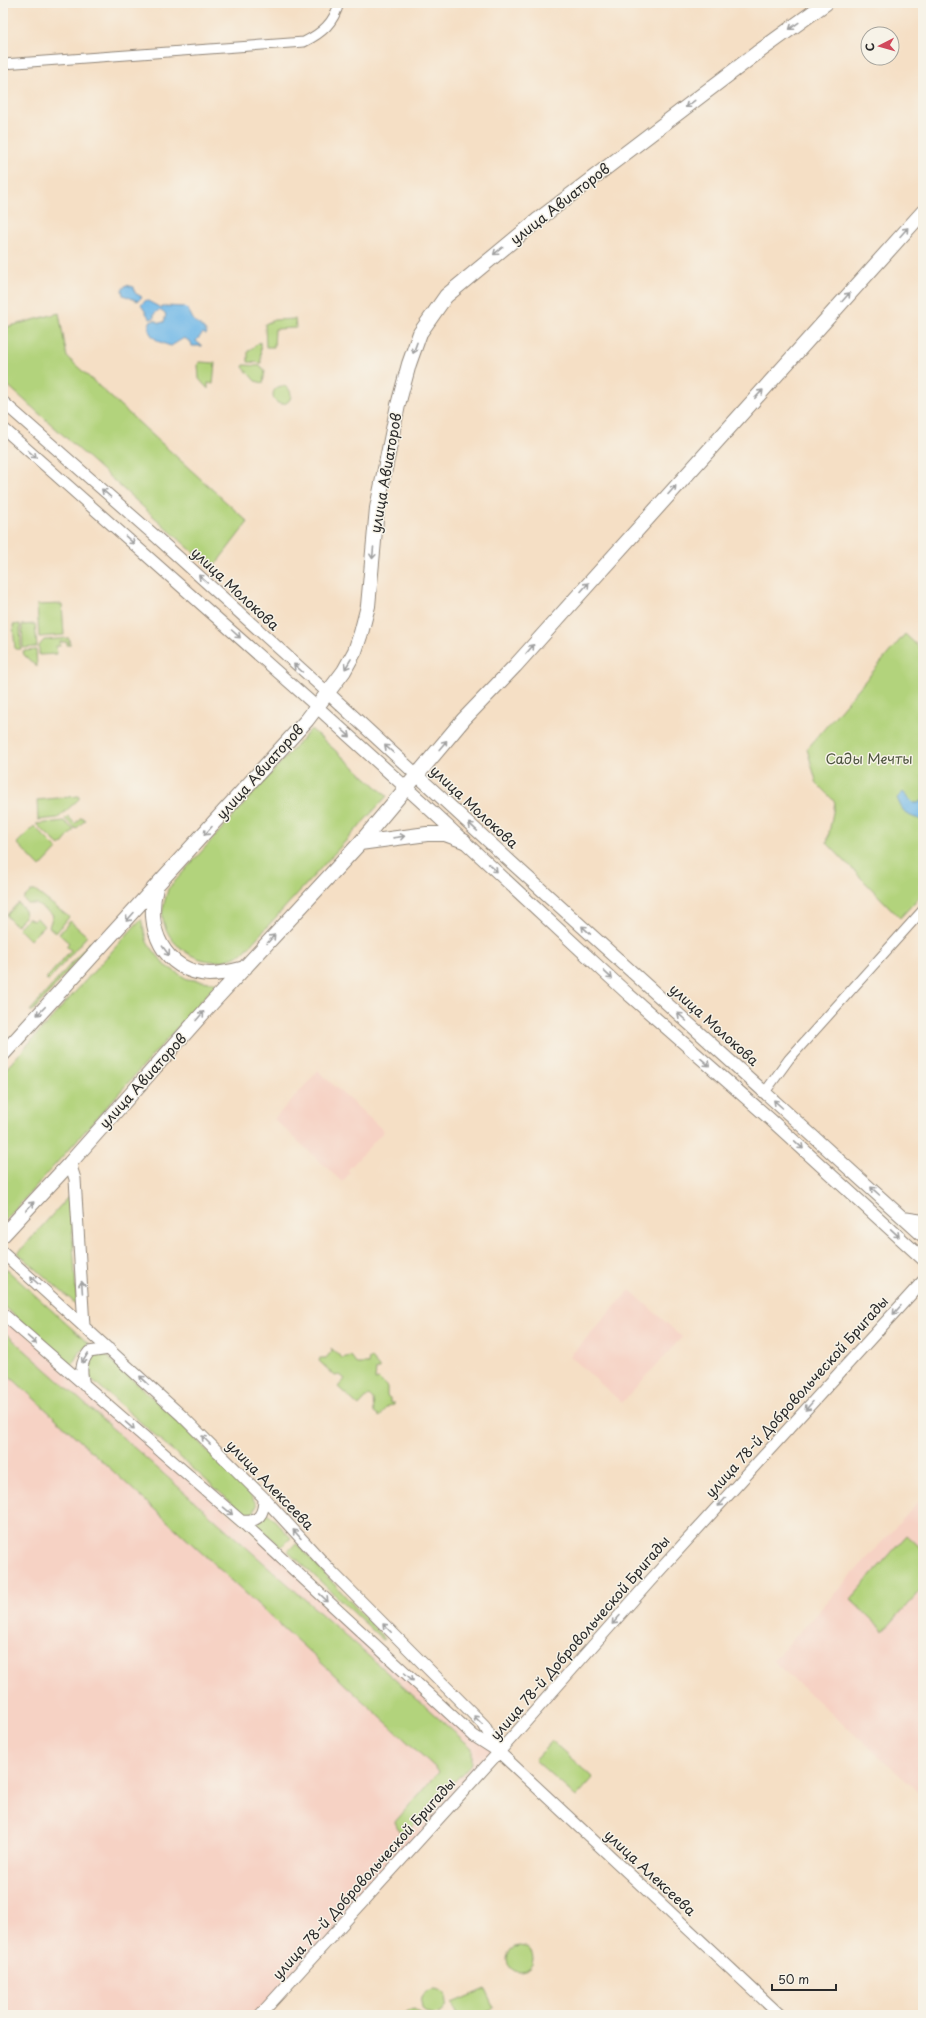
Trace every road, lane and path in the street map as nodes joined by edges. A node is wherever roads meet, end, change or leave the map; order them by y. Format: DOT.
graph roads {
  1 [pos="339,3"];
  2 [pos="826,3"];
  3 [pos="3,64"];
  4 [pos="923,212"];
  5 [pos="3,402"];
  6 [pos="3,428"];
  7 [pos="328,693"];
  8 [pos="317,707"];
  9 [pos="418,775"];
  10 [pos="407,788"];
  11 [pos="464,841"];
  12 [pos="360,843"];
  13 [pos="156,888"];
  14 [pos="923,910"];
  15 [pos="245,968"];
  16 [pos="3,1054"];
  17 [pos="765,1092"];
  18 [pos="70,1163"];
  19 [pos="903,1218"];
  20 [pos="923,1221"];
  21 [pos="3,1235"];
  22 [pos="923,1236"];
  23 [pos="3,1253"];
  24 [pos="923,1259"];
  25 [pos="923,1281"];
  26 [pos="3,1314"];
  27 [pos="84,1326"];
  28 [pos="109,1349"];
  29 [pos="84,1385"];
  30 [pos="264,1498"];
  31 [pos="241,1521"];
  32 [pos="499,1752"];
  33 [pos="260,2015"];
  34 [pos="780,2015"];
  1 -- 3 [label="street"];
  2 -- 7 [label="main road, улица Авиаторов, one-way"];
  9 -- 4 [label="main road, улица Авиаторов, one-way"];
  7 -- 5 [label="street, улица Молокова, one-way"];
  6 -- 8 [label="street, one-way"];
  7 -- 8 [label="main road, улица Авиаторов"];
  9 -- 7 [label="main road, улица Молокова, one-way"];
  8 -- 10 [label="main road, one-way"];
  8 -- 13 [label="main road, улица Авиаторов, one-way"];
  9 -- 10 [label="main road, улица Авиаторов"];
  17 -- 9 [label="main road, улица Молокова, one-way"];
  10 -- 11 [label="main road"];
  10 -- 12 [label="main road, улица Авиаторов"];
  12 -- 11 [label="main road, one-way"];
  11 -- 24 [label="main road, one-way"];
  15 -- 12 [label="main road, улица Авиаторов, one-way"];
  13 -- 15 [label="main road, one-way"];
  13 -- 16 [label="main road, улица Авиаторов, one-way"];
  14 -- 17 [label="street"];
  18 -- 15 [label="main road, улица Авиаторов, one-way"];
  19 -- 17 [label="main road, улица Молокова, one-way"];
  21 -- 18 [label="main road, улица Авиаторов, one-way"];
  27 -- 18 [label="street, one-way"];
  19 -- 20 [label="main road"];
  19 -- 22 [label="main road, улица Молокова"];
  27 -- 23 [label="street, улица Алексеева, one-way"];
  25 -- 32 [label="street, улица 78-й Добровольческой Бригады, one-way"];
  26 -- 29 [label="street, улица Алексеева, one-way"];
  27 -- 28 [label="street, улица Алексеева"];
  28 -- 29 [label="street, one-way"];
  30 -- 28 [label="street, улица Алексеева, one-way"];
  29 -- 31 [label="street, улица Алексеева, one-way"];
  30 -- 31 [label="street"];
  32 -- 30 [label="street, улица Алексеева, one-way"];
  31 -- 32 [label="street, улица Алексеева, one-way"];
  32 -- 33 [label="street, улица 78-й Добровольческой Бригады"];
  32 -- 34 [label="street, улица Алексеева"];
}
